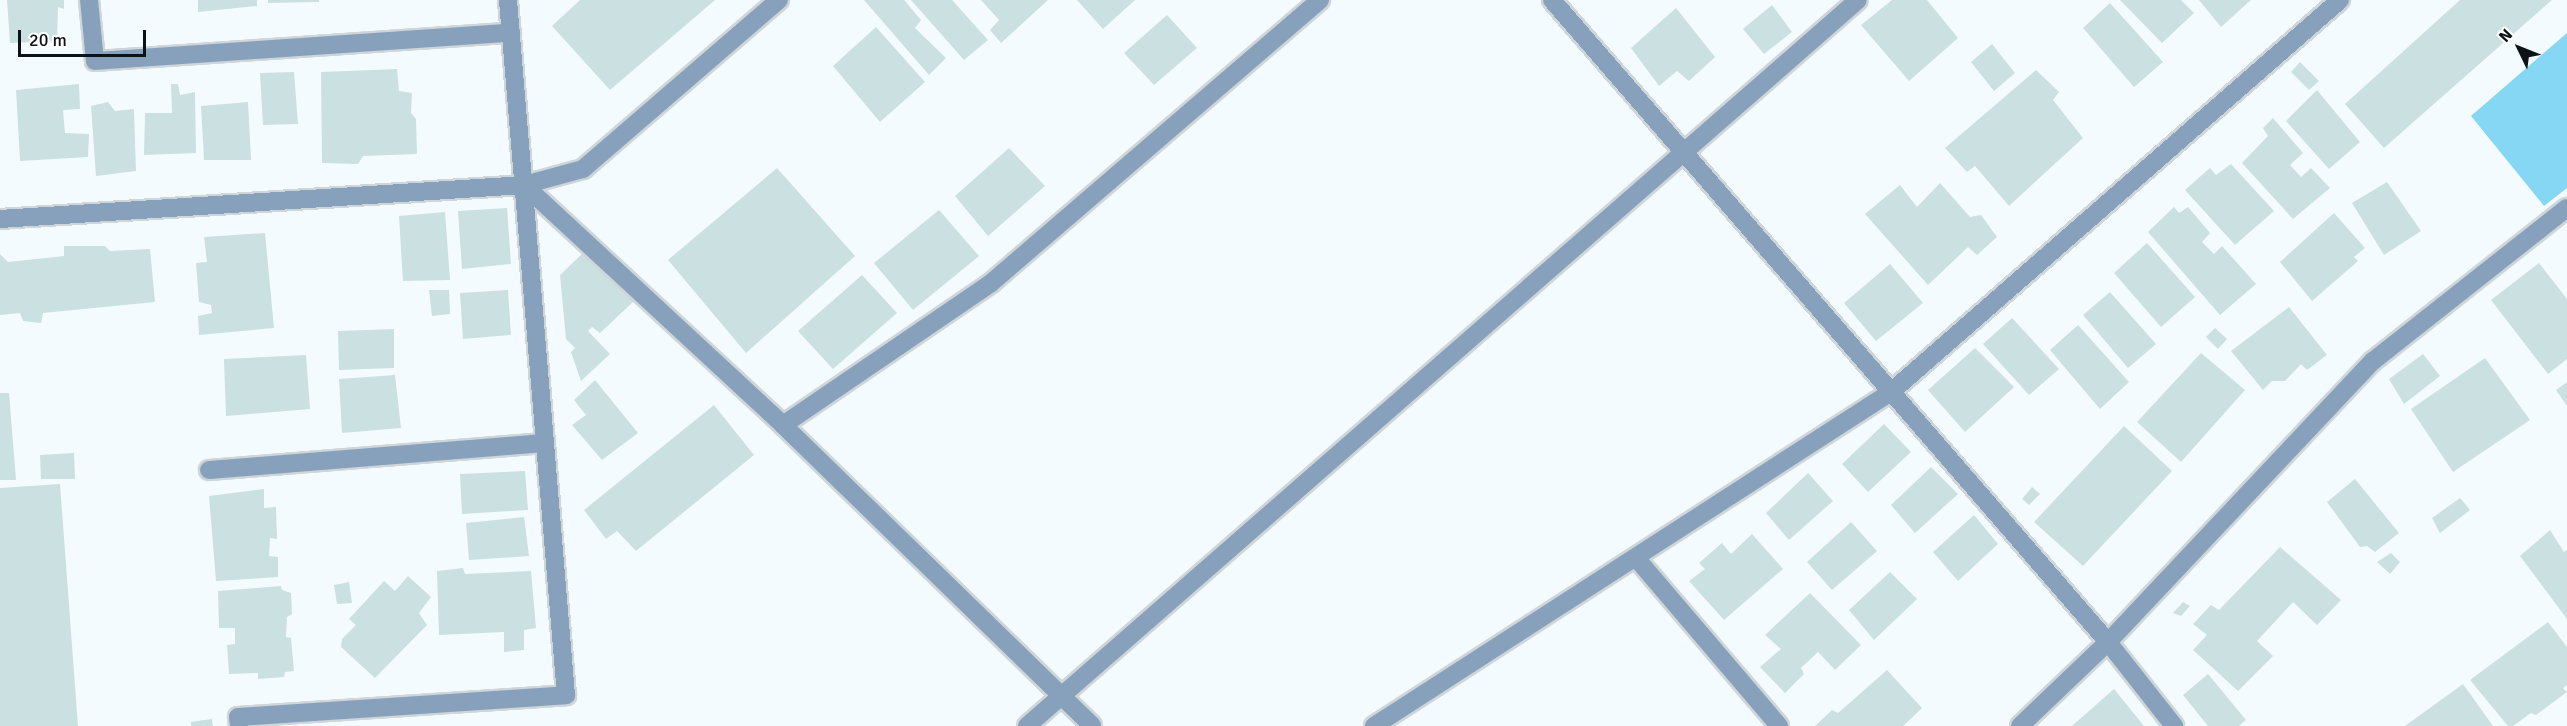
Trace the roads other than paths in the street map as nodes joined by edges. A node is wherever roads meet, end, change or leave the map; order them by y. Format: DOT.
graph roads {
  1 [pos="89,0"];
  2 [pos="508,0"];
  3 [pos="779,0"];
  4 [pos="1320,0"];
  5 [pos="1552,0"];
  6 [pos="1858,0"];
  7 [pos="2340,0"];
  8 [pos="511,33"];
  9 [pos="1684,152"];
  10 [pos="524,185"];
  11 [pos="2567,208"];
  12 [pos="0,219"];
  13 [pos="1891,392"];
  14 [pos="783,424"];
  15 [pos="545,443"];
  16 [pos="209,470"];
  17 [pos="1636,559"];
  18 [pos="2108,642"];
  19 [pos="1062,696"];
  20 [pos="239,726"];
  21 [pos="1027,726"];
  22 [pos="1092,726"];
  23 [pos="1374,726"];
  24 [pos="1779,726"];
  25 [pos="2020,726"];
  26 [pos="2174,726"];
  1 -- 8 [label="street"];
  2 -- 8 [label="street"];
  3 -- 10 [label="street"];
  4 -- 14 [label="street"];
  5 -- 9 [label="street"];
  6 -- 9 [label="street"];
  7 -- 13 [label="street"];
  8 -- 10 [label="street"];
  9 -- 13 [label="street"];
  9 -- 19 [label="street"];
  10 -- 12 [label="street"];
  10 -- 14 [label="street"];
  10 -- 15 [label="street"];
  11 -- 18 [label="street"];
  13 -- 17 [label="street"];
  13 -- 18 [label="street"];
  14 -- 19 [label="street"];
  15 -- 16 [label="street"];
  15 -- 20 [label="street"];
  17 -- 23 [label="street"];
  17 -- 24 [label="street"];
  18 -- 25 [label="street"];
  18 -- 26 [label="street"];
  19 -- 21 [label="street"];
  19 -- 22 [label="street"];
}
